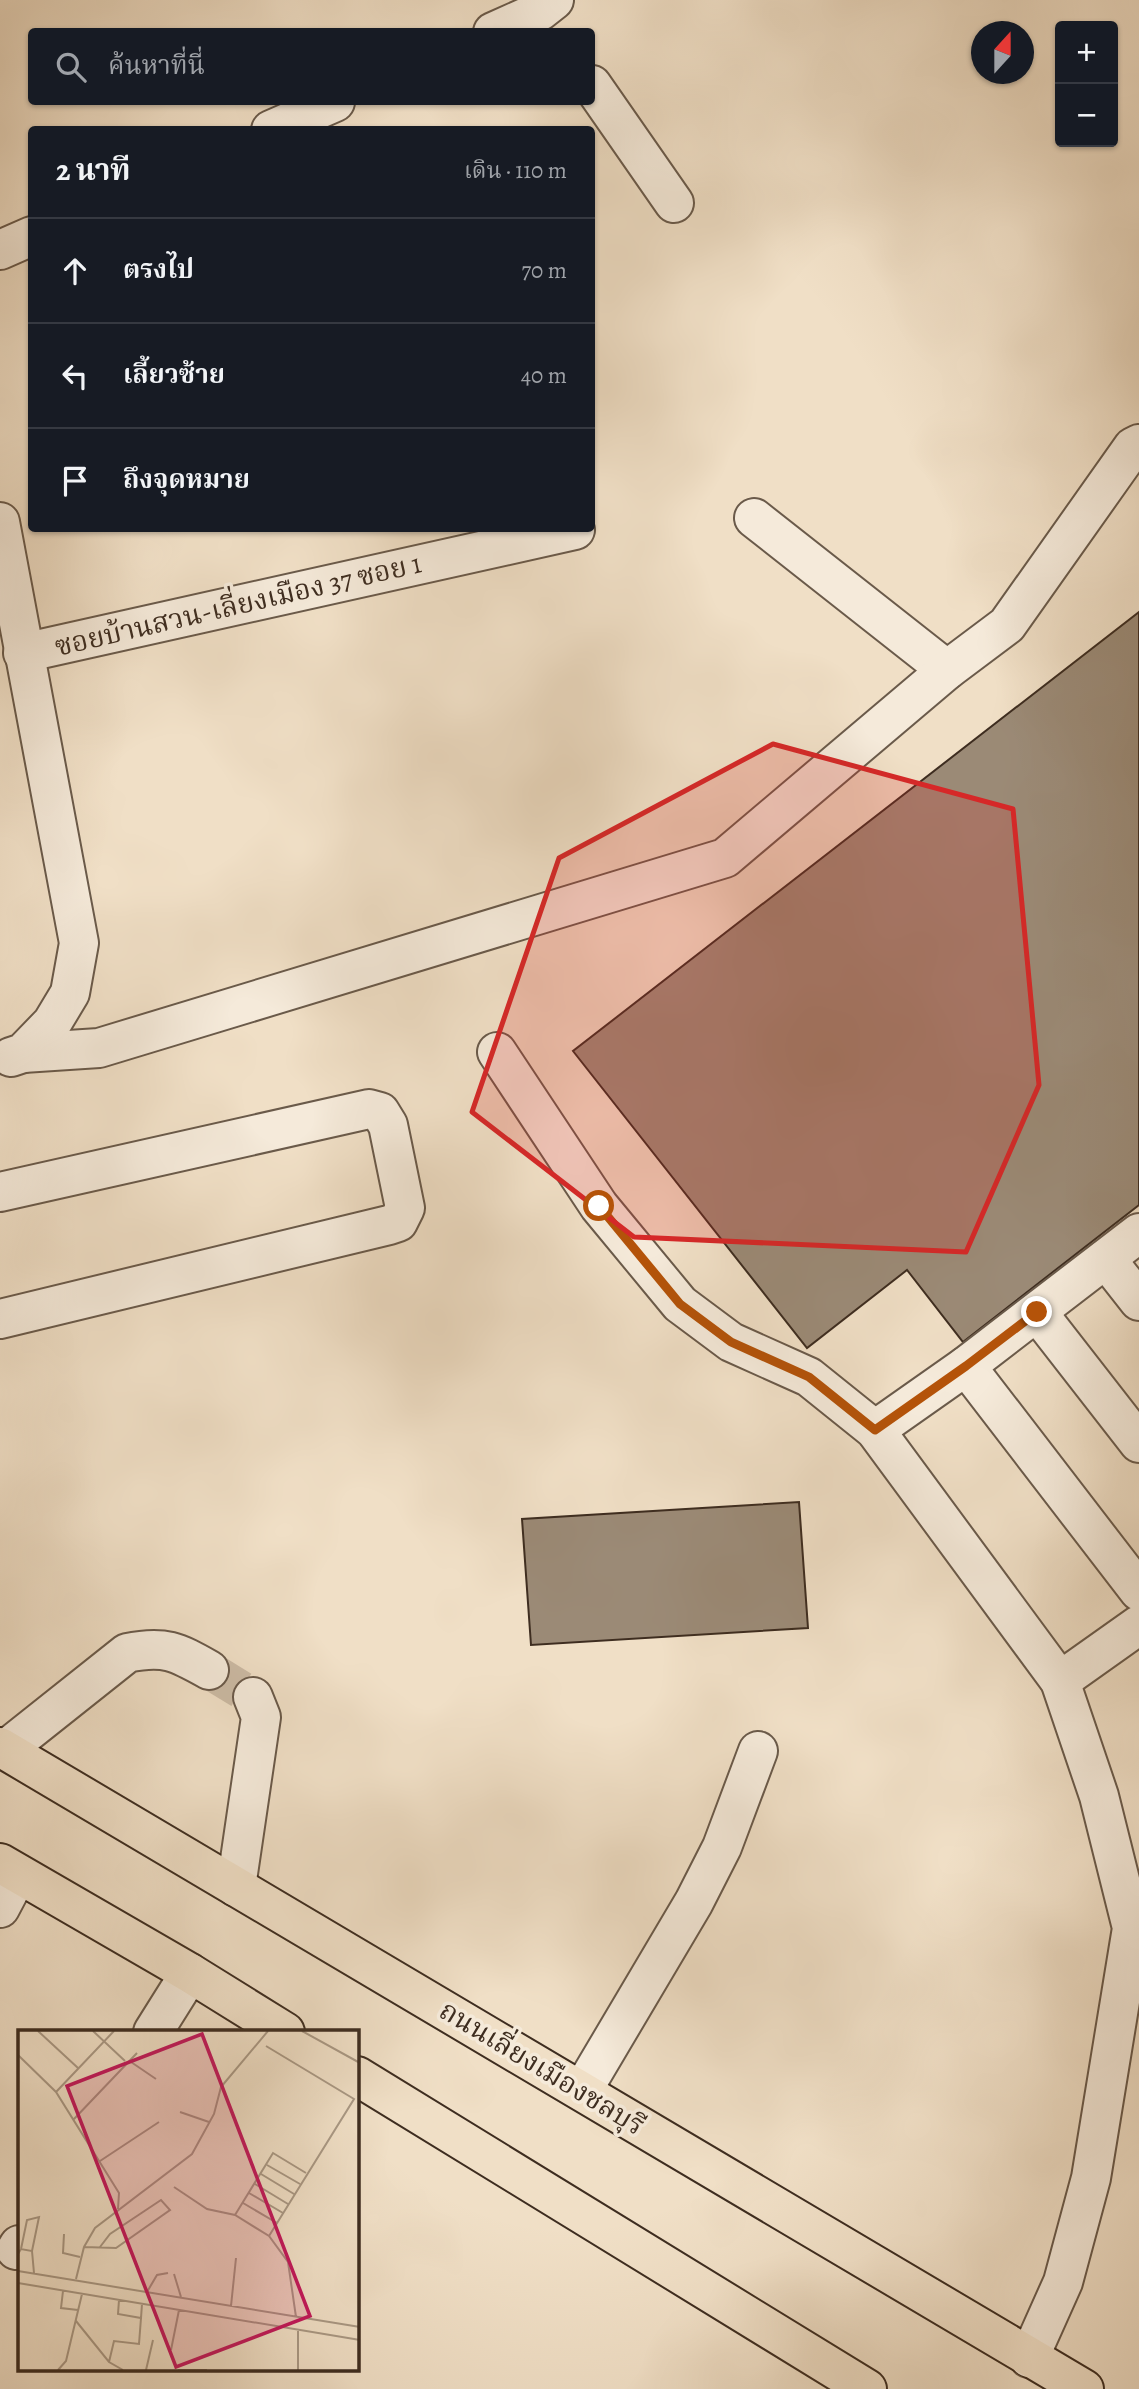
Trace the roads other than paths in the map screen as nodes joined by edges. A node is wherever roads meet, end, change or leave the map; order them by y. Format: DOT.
graph roads {
  1 [pos="549,14"];
  2 [pos="505,28"];
  3 [pos="595,89"];
  4 [pos="328,105"];
  5 [pos="280,126"];
  6 [pos="674,203"];
  7 [pos="28,238"];
  8 [pos="0,250"];
  9 [pos="1139,444"];
  10 [pos="754,518"];
  11 [pos="0,522"];
  12 [pos="566,532"];
  13 [pos="23,653"];
  14 [pos="947,670"];
  15 [pos="497,1052"];
  16 [pos="11,1057"];
  17 [pos="0,1192"];
  18 [pos="1139,1233"];
  19 [pos="1106,1259"];
  20 [pos="1139,1301"];
  21 [pos="1037,1312"];
  22 [pos="0,1319"];
  23 [pos="966,1366"];
  24 [pos="875,1430"];
  25 [pos="1139,1443"];
  26 [pos="1139,1591"];
  27 [pos="1139,1625"];
  28 [pos="209,1670"];
  29 [pos="1060,1681"];
  30 [pos="253,1697"];
  31 [pos="3,1749"];
  32 [pos="758,1751"];
  33 [pos="9,1869"];
  34 [pos="236,1887"];
  35 [pos="0,1908"];
  36 [pos="190,1973"];
  37 [pos="154,2030"];
  38 [pos="282,2030"];
  39 [pos="359,2077"];
  40 [pos="582,2091"];
  41 [pos="1030,2358"];
  42 [pos="845,2383"];
  43 [pos="1084,2389"];
  1 -- 2 [label="street"];
  3 -- 6 [label="street"];
  4 -- 5 [label="street"];
  7 -- 8 [label="street"];
  9 -- 14 [label="street"];
  10 -- 14 [label="street"];
  11 -- 13 [label="street"];
  12 -- 13 [label="street, ซอยบ้านสวน-เลี่ยงเมือง 37 ซอย 1"];
  13 -- 16 [label="street"];
  14 -- 16 [label="street"];
  15 -- 24 [label="street"];
  17 -- 22 [label="street"];
  18 -- 19 [label="street"];
  19 -- 20 [label="street"];
  19 -- 21 [label="street"];
  21 -- 23 [label="street"];
  21 -- 25 [label="street"];
  23 -- 24 [label="street"];
  23 -- 26 [label="street"];
  24 -- 29 [label="street"];
  27 -- 29 [label="street"];
  28 -- 31 [label="street"];
  29 -- 41 [label="street"];
  30 -- 34 [label="street"];
  31 -- 34 [label="highway, ถนนเลี่ยงเมืองชลบุรี"];
  32 -- 40 [label="street"];
  33 -- 35 [label="street"];
  33 -- 36 [label="highway"];
  34 -- 40 [label="highway, ถนนเลี่ยงเมืองชลบุรี"];
  36 -- 37 [label="street"];
  36 -- 38 [label="highway"];
  39 -- 42 [label="highway"];
  40 -- 41 [label="highway, ถนนเลี่ยงเมืองชลบุรี"];
  41 -- 43 [label="highway, ถนนเลี่ยงเมืองชลบุรี"];
}
